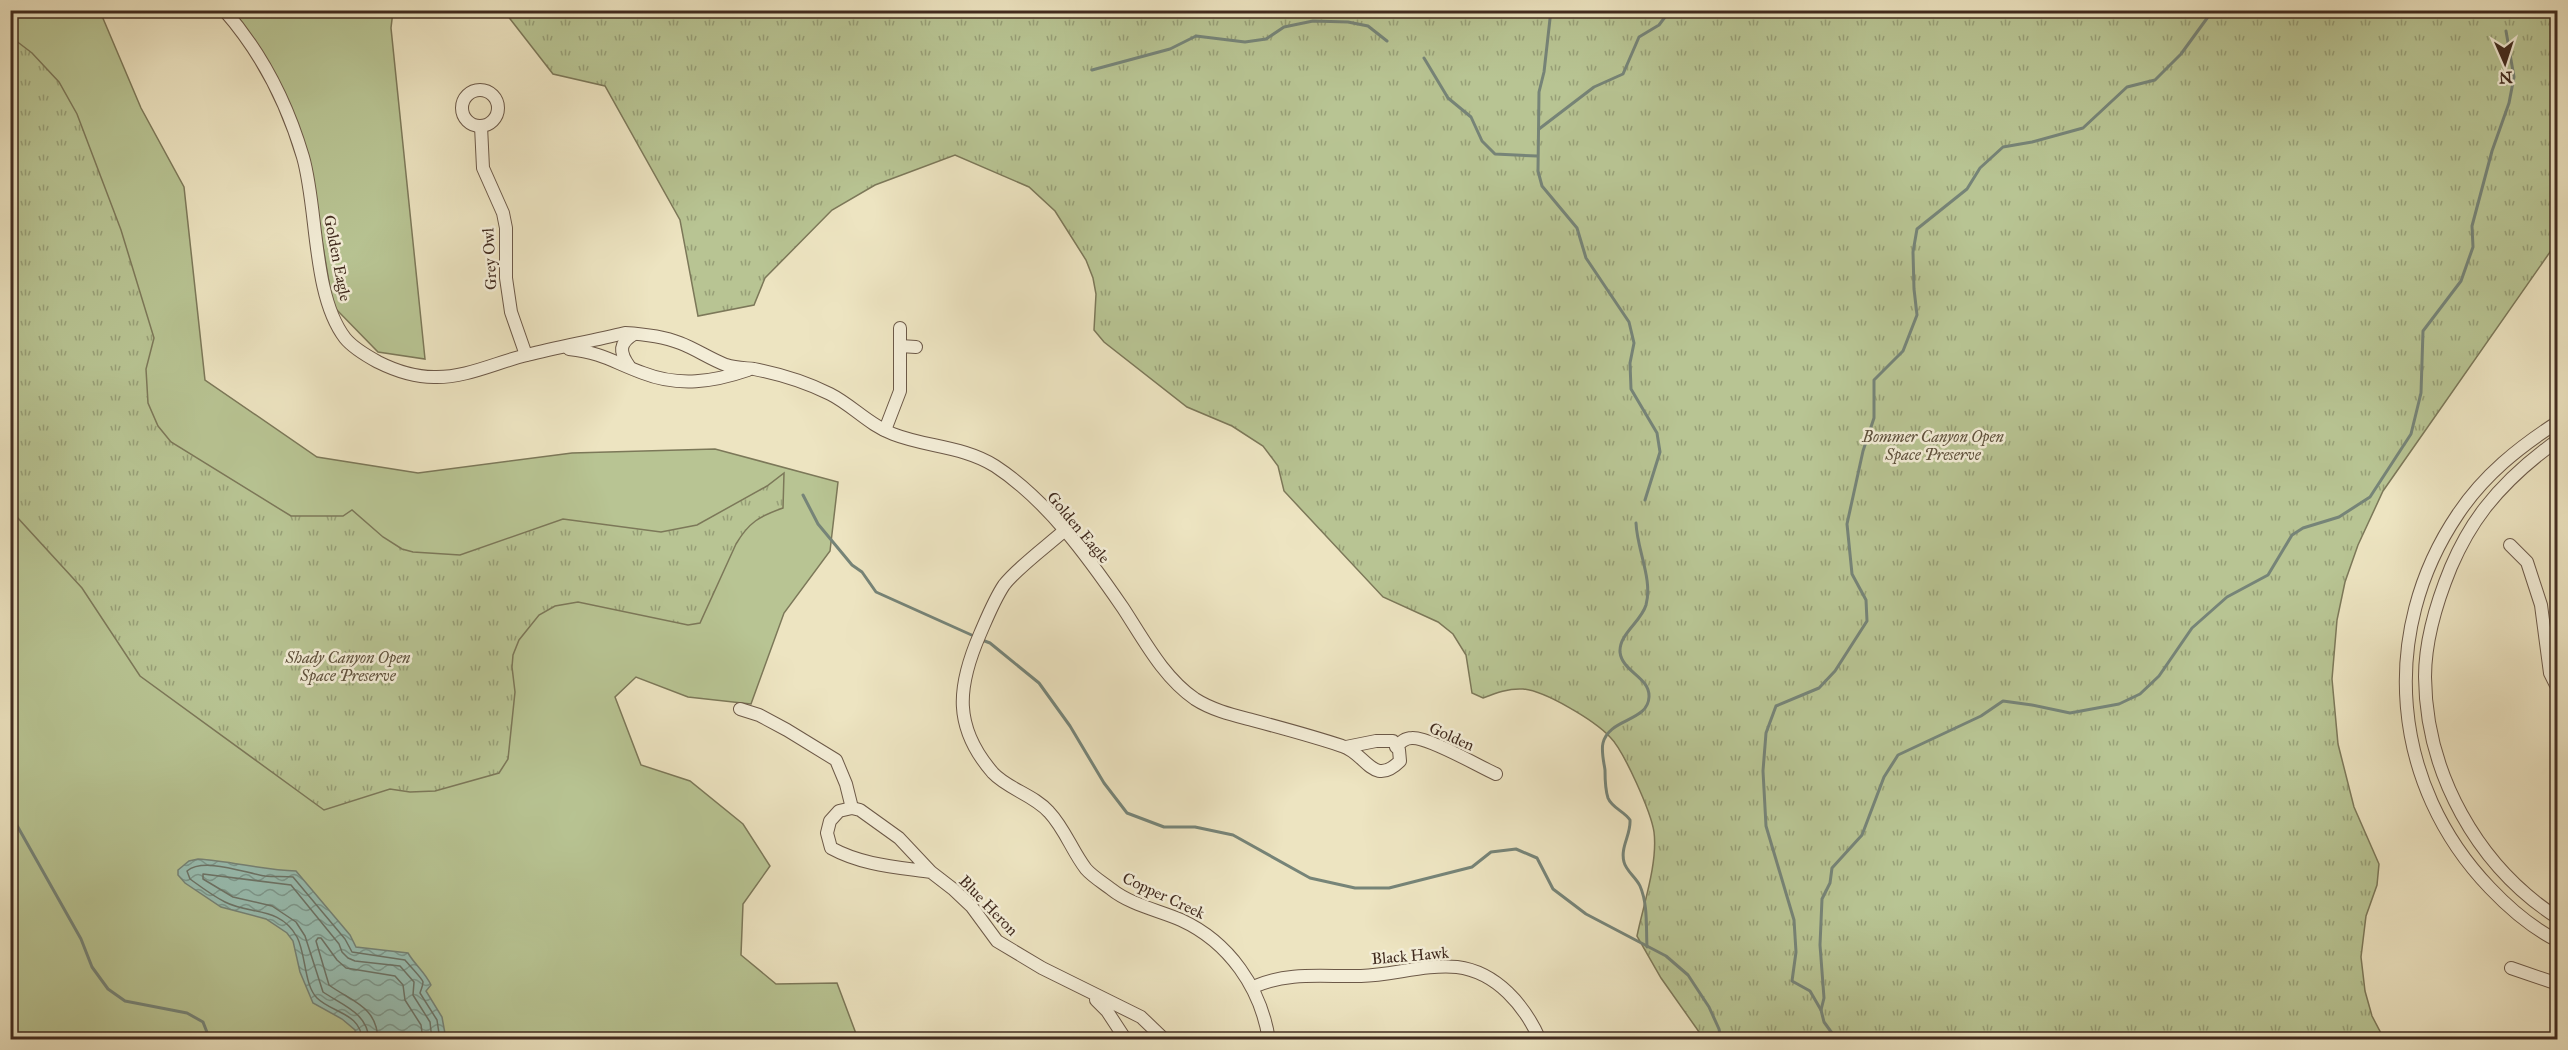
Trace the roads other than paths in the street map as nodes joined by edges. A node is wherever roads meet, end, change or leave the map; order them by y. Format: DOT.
graph roads {
  1 [pos="224,10"];
  2 [pos="481,126"];
  3 [pos="900,328"];
  4 [pos="634,334"];
  5 [pos="900,346"];
  6 [pos="916,347"];
  7 [pos="559,348"];
  8 [pos="526,355"];
  9 [pos="630,367"];
  10 [pos="752,369"];
  11 [pos="2558,422"];
  12 [pos="885,430"];
  13 [pos="2558,440"];
  14 [pos="1065,530"];
  15 [pos="2510,545"];
  16 [pos="2558,688"];
  17 [pos="740,709"];
  18 [pos="1346,747"];
  19 [pos="1396,747"];
  20 [pos="1496,774"];
  21 [pos="852,808"];
  22 [pos="931,872"];
  23 [pos="2558,918"];
  24 [pos="2558,941"];
  25 [pos="2511,968"];
  26 [pos="2558,984"];
  27 [pos="1253,987"];
  28 [pos="1089,992"];
  29 [pos="1126,1040"];
  30 [pos="1165,1040"];
  31 [pos="1269,1040"];
  32 [pos="1540,1040"];
  1 -- 8 [label="street, Golden Eagle"];
  2 -- 8 [label="street, Grey Owl"];
  3 -- 5 [label="street"];
  4 -- 7 [label="street, Golden Eagle"];
  4 -- 9 [label="street"];
  4 -- 10 [label="street, Golden Eagle"];
  5 -- 6 [label="street"];
  5 -- 12 [label="street"];
  7 -- 8 [label="street, Golden Eagle"];
  7 -- 9 [label="street, Golden Eagle"];
  9 -- 10 [label="street, Golden Eagle"];
  10 -- 12 [label="street, Golden Eagle"];
  11 -- 24 [label="street"];
  12 -- 14 [label="street, Golden Eagle"];
  13 -- 23 [label="street"];
  14 -- 18 [label="street, Golden Eagle"];
  14 -- 27 [label="street, Copper Creek"];
  15 -- 16 [label="street"];
  17 -- 21 [label="street"];
  18 -- 19 [label="street, Golden Eagle"];
  18 -- 19 [label="street, Golden Eagle"];
  19 -- 20 [label="street, Golden"];
  21 -- 22 [label="street, Blue Heron"];
  21 -- 22 [label="street"];
  22 -- 28 [label="street, Blue Heron"];
  25 -- 26 [label="street"];
  27 -- 31 [label="street, Copper Creek"];
  27 -- 32 [label="street, Black Hawk"];
  28 -- 29 [label="street, Blue Heron"];
  28 -- 30 [label="street, Blue Heron"];
}
